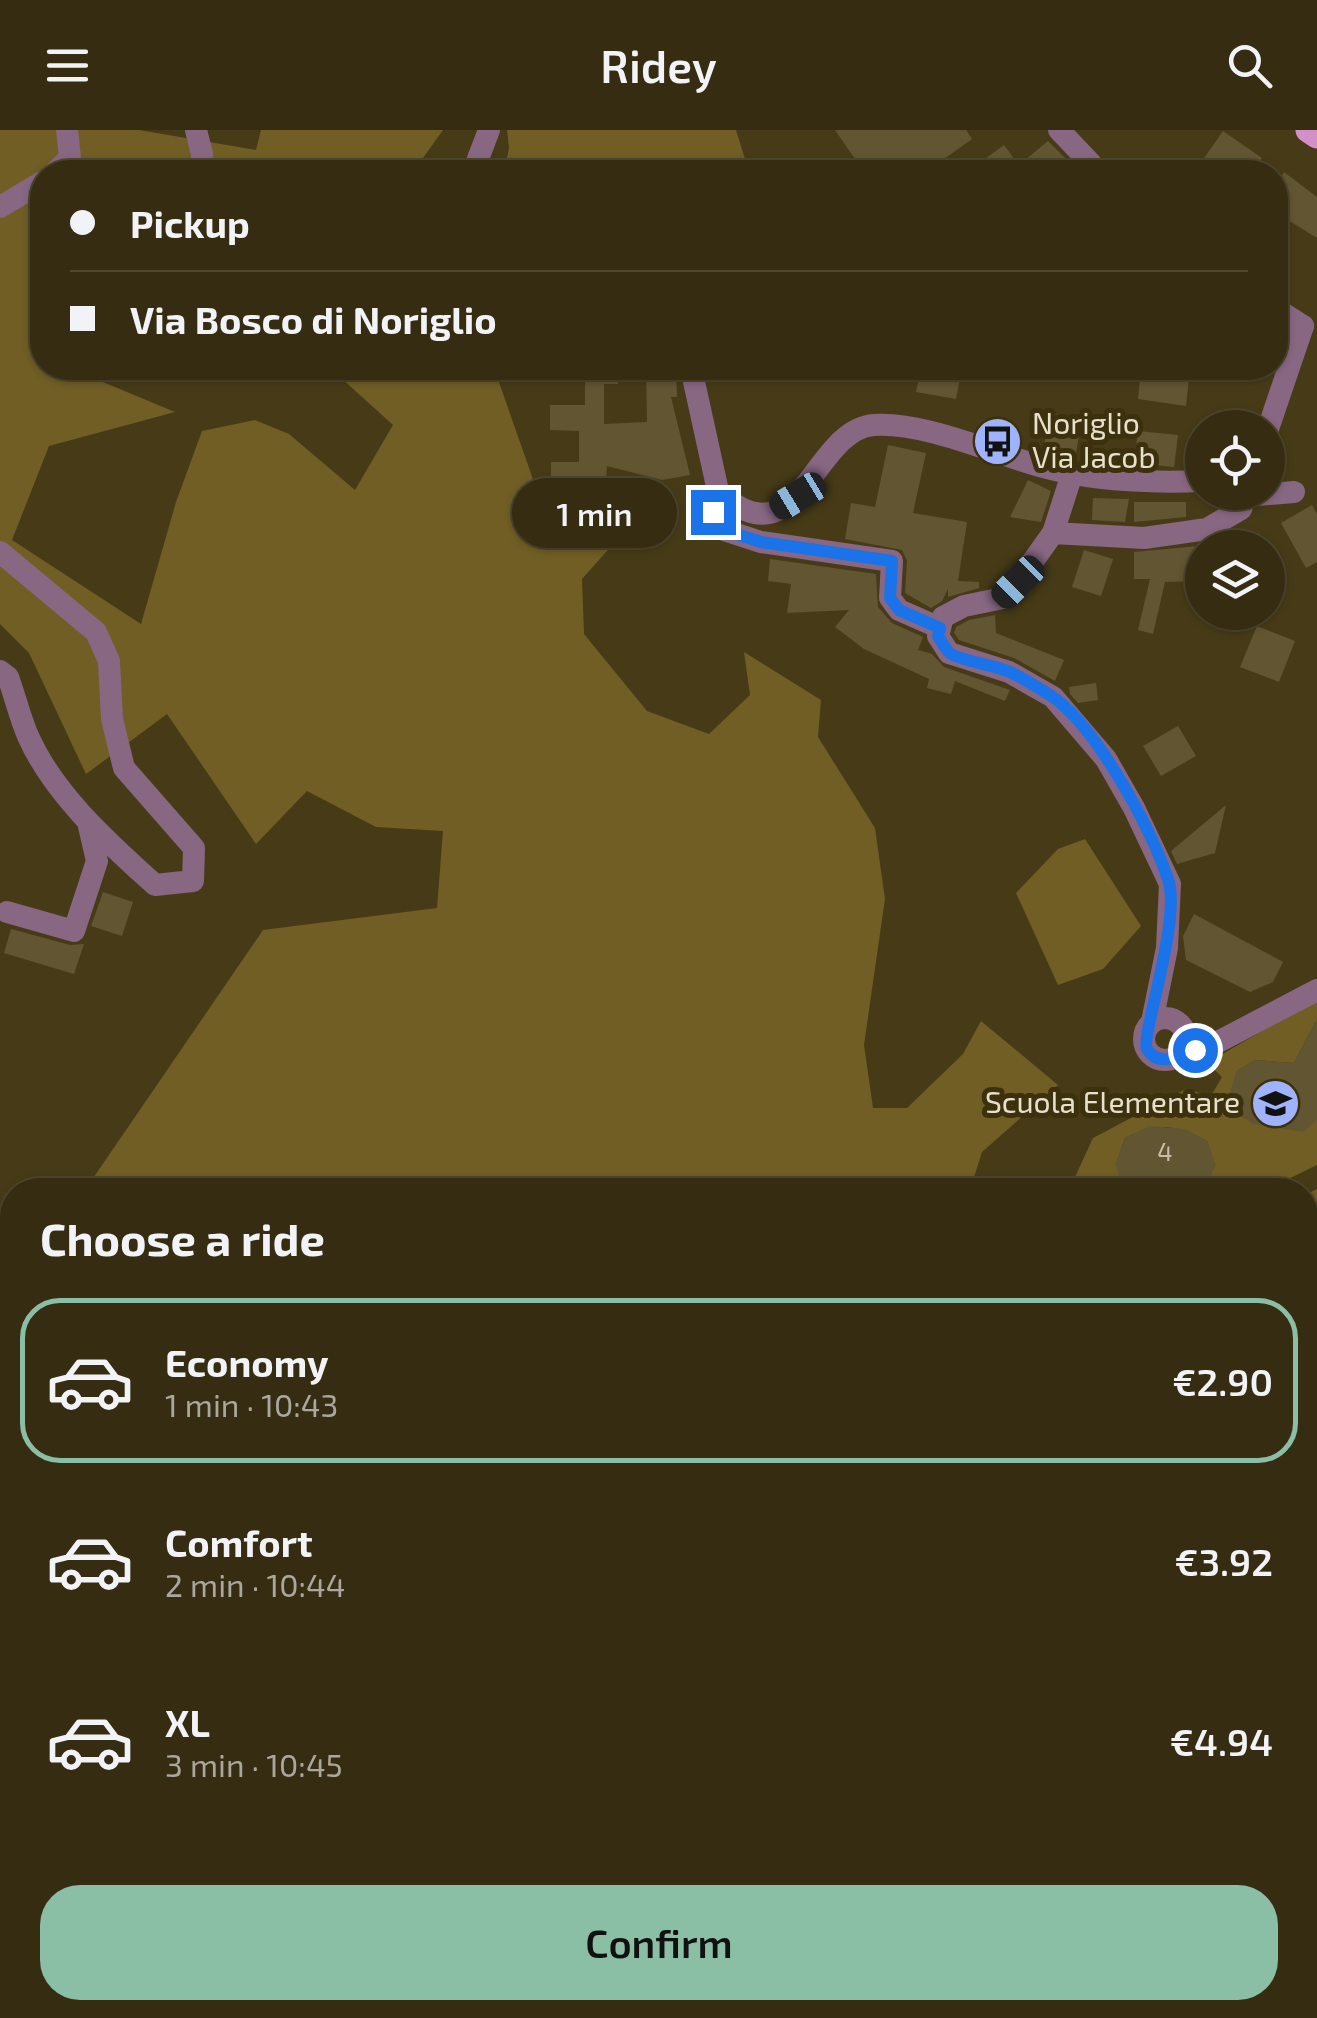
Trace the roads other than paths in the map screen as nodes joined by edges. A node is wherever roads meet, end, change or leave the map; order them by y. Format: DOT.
graph roads {
  1 [pos="66,130"];
  2 [pos="196,130"];
  3 [pos="489,130"];
  4 [pos="1059,130"];
  5 [pos="1308,130"];
  6 [pos="1317,136"];
  7 [pos="68,160"];
  8 [pos="201,160"];
  9 [pos="478,160"];
  10 [pos="1088,160"];
  11 [pos="30,189"];
  12 [pos="0,208"];
  13 [pos="1310,325"];
  14 [pos="1288,379"];
  15 [pos="694,380"];
  16 [pos="1288,380"];
  17 [pos="1276,410"];
  18 [pos="1072,474"];
  19 [pos="1185,480"];
  20 [pos="718,490"];
  21 [pos="1285,492"];
  22 [pos="1294,492"];
  23 [pos="1241,510"];
  24 [pos="1052,533"];
  25 [pos="0,552"];
  26 [pos="940,628"];
  27 [pos="0,671"];
  28 [pos="87,818"];
  29 [pos="7,912"];
  30 [pos="1317,990"];
  1 -- 7 [label="street"];
  2 -- 8 [label="street"];
  3 -- 9 [label="street"];
  4 -- 10 [label="street"];
  5 -- 6 [label="main road"];
  11 -- 12 [label="street"];
  13 -- 14 [label="street"];
  15 -- 20 [label="street"];
  16 -- 17 [label="street"];
  18 -- 19 [label="street"];
  18 -- 20 [label="street"];
  18 -- 24 [label="street"];
  20 -- 26 [label="street"];
  21 -- 22 [label="street"];
  23 -- 24 [label="street"];
  24 -- 26 [label="street"];
  25 -- 28 [label="street"];
  26 -- 30 [label="street"];
  27 -- 28 [label="street"];
  28 -- 29 [label="street"];
}
